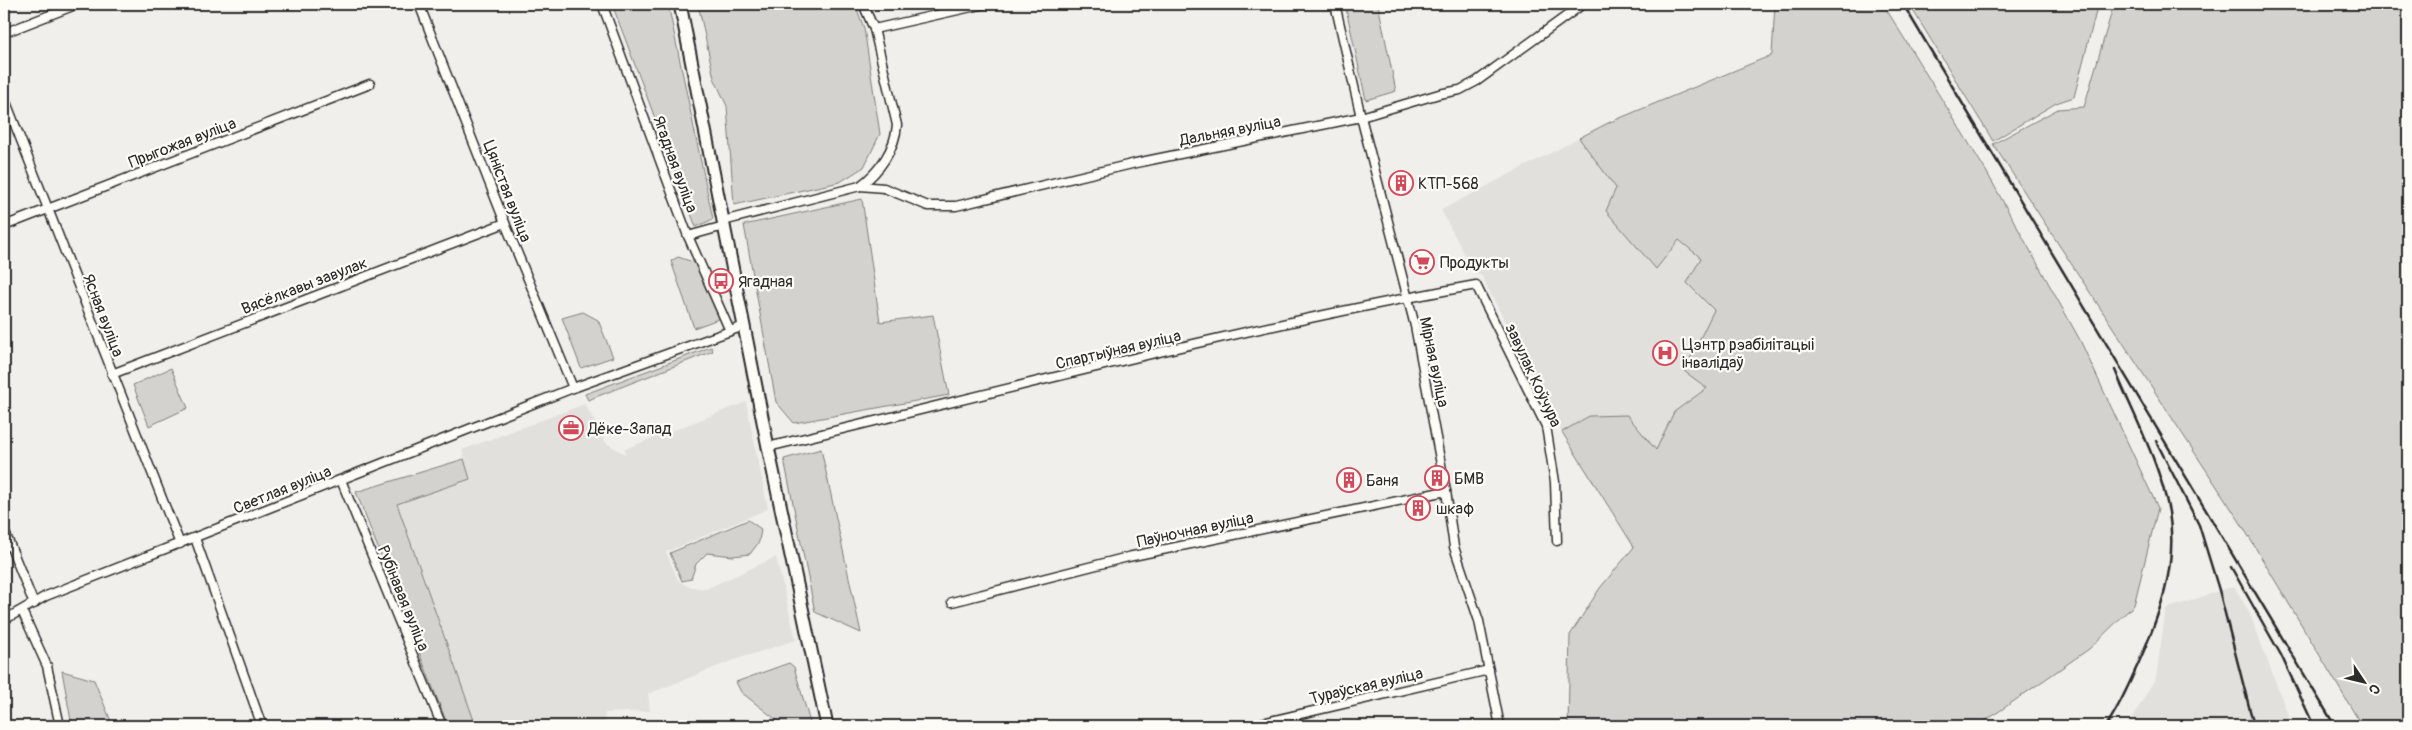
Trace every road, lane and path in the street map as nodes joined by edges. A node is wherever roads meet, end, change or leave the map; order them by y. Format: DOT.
graph roads {
  1 [pos="78,4"];
  2 [pos="419,4"];
  3 [pos="602,4"];
  4 [pos="680,4"];
  5 [pos="863,4"];
  6 [pos="985,4"];
  7 [pos="1335,4"];
  8 [pos="1582,4"];
  9 [pos="874,29"];
  10 [pos="4,34"];
  11 [pos="370,84"];
  12 [pos="4,97"];
  13 [pos="1361,117"];
  14 [pos="860,186"];
  15 [pos="48,208"];
  16 [pos="505,223"];
  17 [pos="723,224"];
  18 [pos="4,226"];
  19 [pos="688,236"];
  20 [pos="1476,285"];
  21 [pos="1406,297"];
  22 [pos="744,326"];
  23 [pos="730,331"];
  24 [pos="112,374"];
  25 [pos="573,388"];
  26 [pos="768,447"];
  27 [pos="341,480"];
  28 [pos="1446,491"];
  29 [pos="4,530"];
  30 [pos="195,538"];
  31 [pos="1556,541"];
  32 [pos="180,544"];
  33 [pos="952,602"];
  34 [pos="34,604"];
  35 [pos="22,611"];
  36 [pos="4,620"];
  37 [pos="1490,670"];
  38 [pos="60,726"];
  39 [pos="262,726"];
  40 [pos="442,726"];
  41 [pos="827,726"];
  42 [pos="1249,726"];
  43 [pos="1500,726"];
  1 -- 10 [label="street"];
  2 -- 16 [label="street, Цяністая вуліца"];
  3 -- 19 [label="street, Ягадная вуліца"];
  4 -- 17 [label="main road"];
  5 -- 9 [label="street"];
  6 -- 9 [label="street"];
  7 -- 13 [label="street, Мірная вуліца"];
  8 -- 13 [label="street, Дальняя вуліца"];
  9 -- 14 [label="street"];
  11 -- 15 [label="street, Прыгожая вуліца"];
  12 -- 15 [label="street, Ясная вуліца"];
  13 -- 14 [label="street, Дальняя вуліца"];
  13 -- 21 [label="street, Мірная вуліца"];
  14 -- 17 [label="street"];
  15 -- 18 [label="street, Прыгожая вуліца"];
  15 -- 24 [label="street, Ясная вуліца"];
  16 -- 24 [label="street, Вясёлкавы завулак"];
  16 -- 25 [label="street, Цяністая вуліца"];
  17 -- 19 [label="street"];
  17 -- 22 [label="main road"];
  19 -- 23 [label="street, Ягадная вуліца"];
  20 -- 21 [label="street, Спартыўная вуліца"];
  20 -- 31 [label="street, завулак Коўчура"];
  21 -- 26 [label="street, Спартыўная вуліца"];
  21 -- 28 [label="street, Мірная вуліца"];
  22 -- 23 [label="street, Светлая вуліца"];
  22 -- 26 [label="main road"];
  23 -- 25 [label="street, Светлая вуліца"];
  24 -- 32 [label="street, Ясная вуліца"];
  25 -- 27 [label="street, Светлая вуліца"];
  26 -- 41 [label="main road"];
  27 -- 30 [label="street, Светлая вуліца"];
  27 -- 40 [label="street, Рубінавая вуліца"];
  28 -- 33 [label="street, Паўночная вуліца"];
  28 -- 37 [label="street, Мірная вуліца"];
  29 -- 34 [label="street"];
  30 -- 32 [label="street, Светлая вуліца"];
  30 -- 39 [label="street"];
  32 -- 34 [label="street, Светлая вуліца"];
  34 -- 35 [label="street, Светлая вуліца"];
  35 -- 36 [label="street, Светлая вуліца"];
  35 -- 38 [label="street"];
  37 -- 42 [label="street, Тураўская вуліца"];
  37 -- 43 [label="street, Мірная вуліца"];
}
